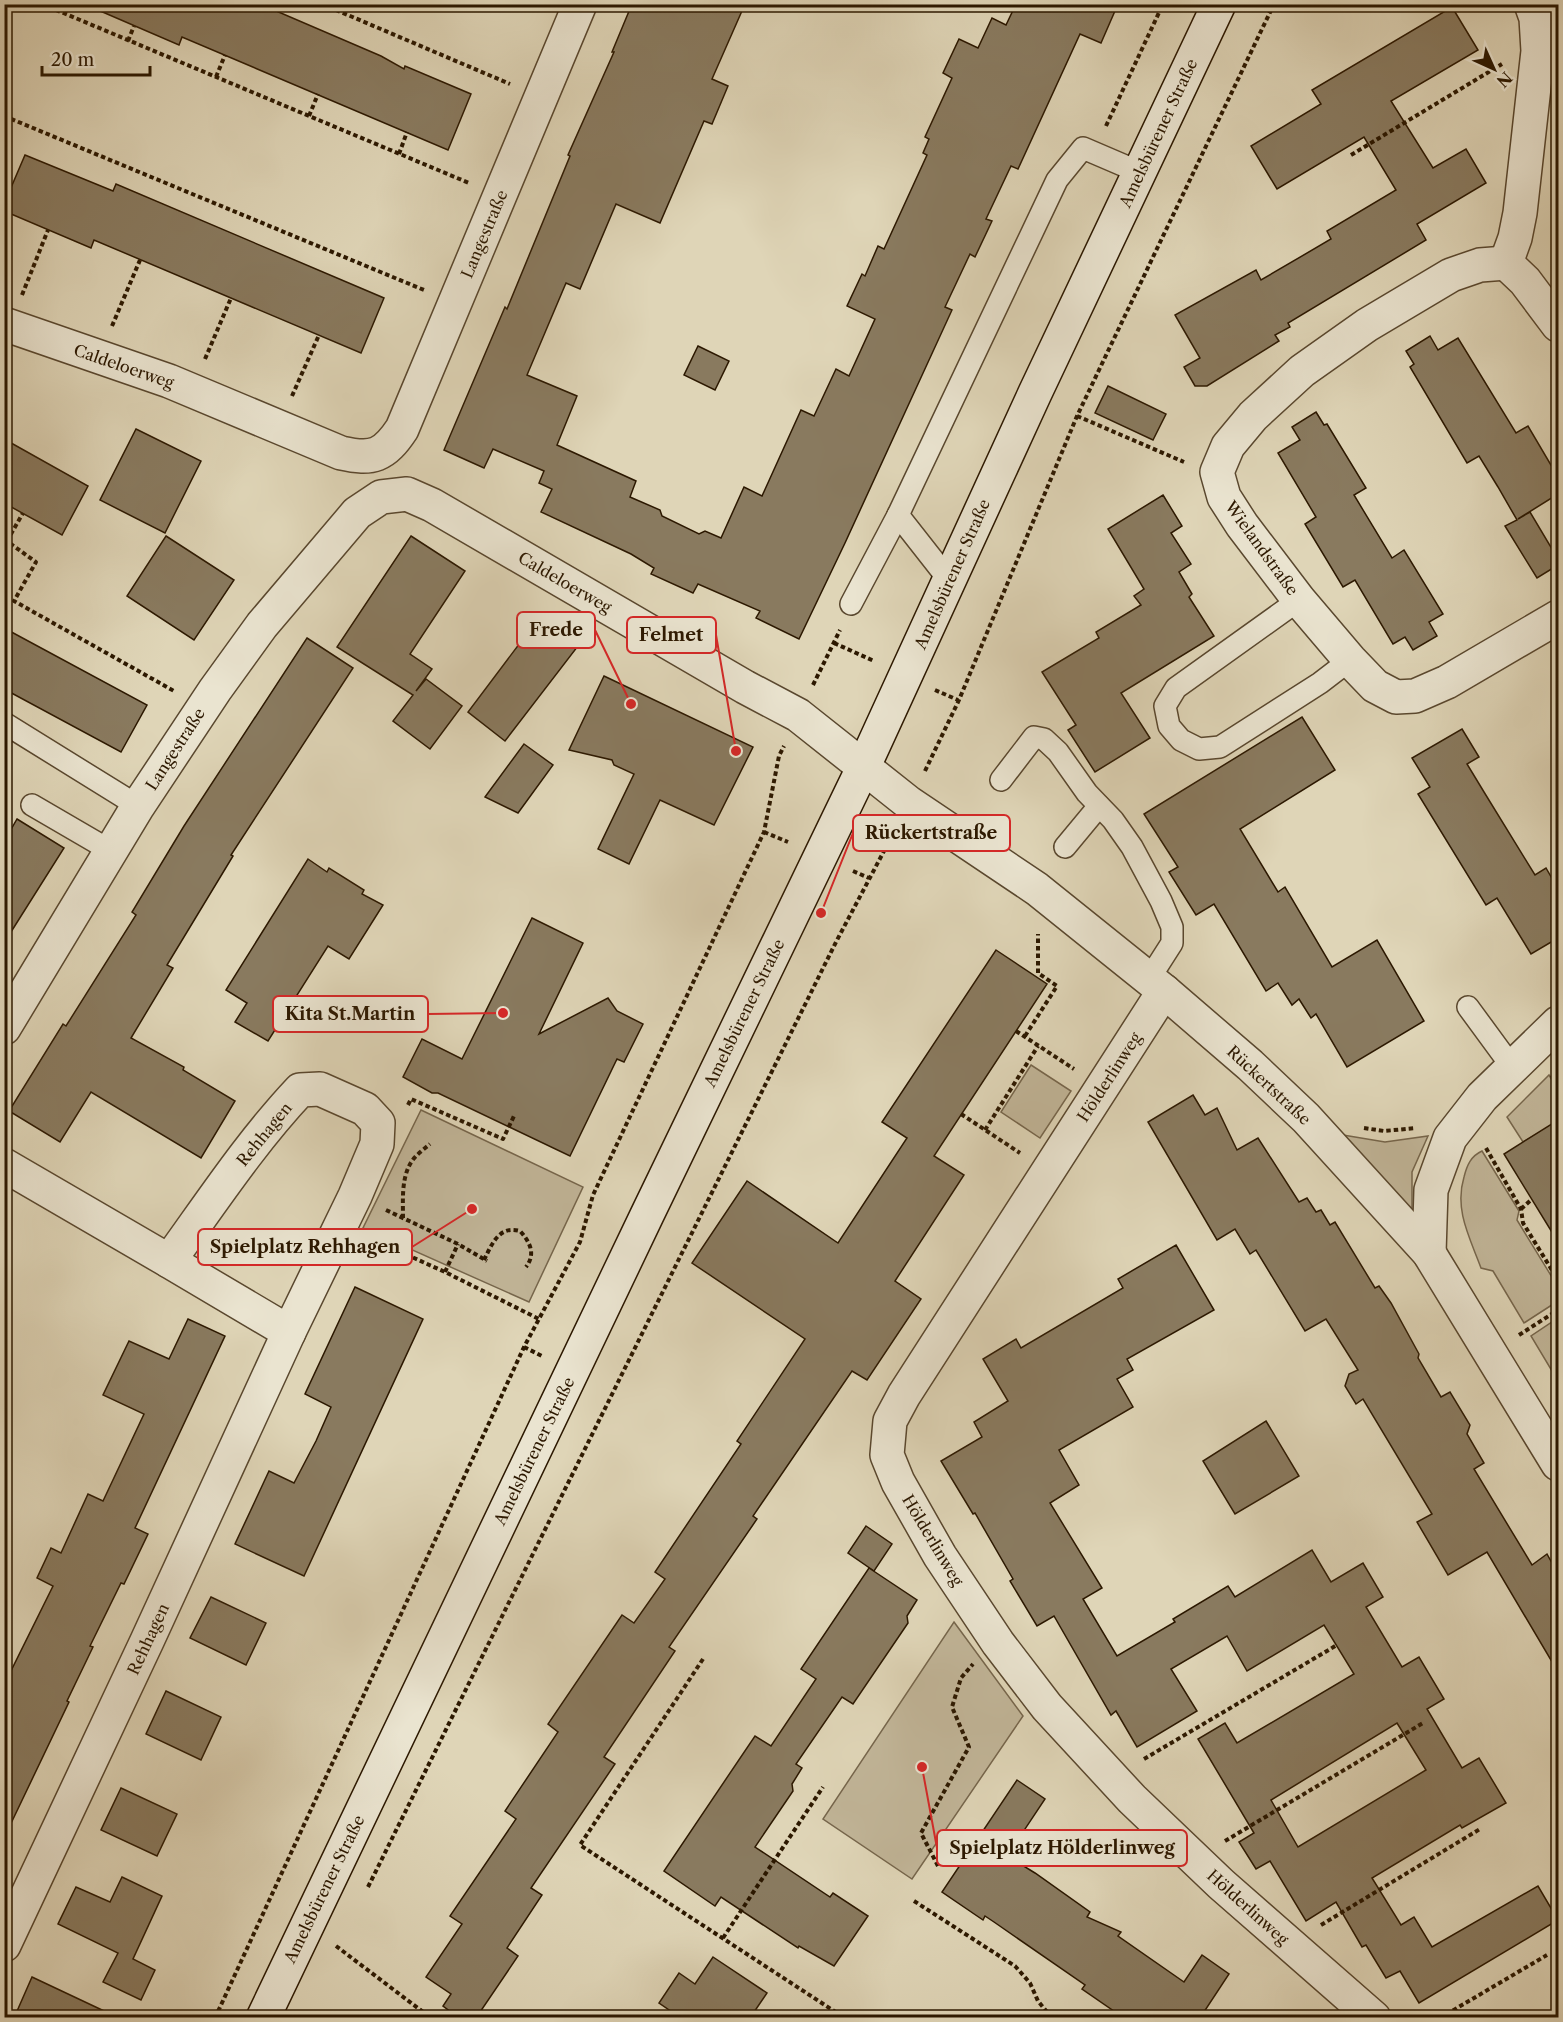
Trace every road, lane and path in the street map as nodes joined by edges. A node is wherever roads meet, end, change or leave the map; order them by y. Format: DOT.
graph roads {
  1 [pos="42,4"];
  2 [pos="322,4"];
  3 [pos="580,4"];
  4 [pos="1163,4"];
  5 [pos="1219,4"];
  6 [pos="1255,4"];
  7 [pos="1274,4"];
  8 [pos="1531,4"];
  9 [pos="1271,12"];
  10 [pos="134,26"];
  11 [pos="128,41"];
  12 [pos="1538,42"];
  13 [pos="225,55"];
  14 [pos="216,77"];
  15 [pos="318,94"];
  16 [pos="541,98"];
  17 [pos="4,116"];
  18 [pos="309,116"];
  19 [pos="407,132"];
  20 [pos="1083,148"];
  21 [pos="399,154"];
  22 [pos="1351,155"];
  23 [pos="1139,172"];
  24 [pos="500,196"];
  25 [pos="48,230"];
  26 [pos="140,260"];
  27 [pos="1506,262"];
  28 [pos="231,298"];
  29 [pos="455,303"];
  30 [pos="7,325"];
  31 [pos="1558,325"];
  32 [pos="319,335"];
  33 [pos="99,357"];
  34 [pos="191,390"];
  35 [pos="1077,416"];
  36 [pos="279,427"];
  37 [pos="376,456"];
  38 [pos="1217,472"];
  39 [pos="381,497"];
  40 [pos="23,513"];
  41 [pos="898,515"];
  42 [pos="6,540"];
  43 [pos="949,580"];
  44 [pos="1299,600"];
  45 [pos="851,604"];
  46 [pos="1558,617"];
  47 [pos="1350,660"];
  48 [pos="203,707"];
  49 [pos="798,715"];
  50 [pos="4,723"];
  51 [pos="864,766"];
  52 [pos="1001,780"];
  53 [pos="909,803"];
  54 [pos="32,805"];
  55 [pos="138,806"];
  56 [pos="1099,806"];
  57 [pos="1065,847"];
  58 [pos="111,851"];
  59 [pos="1038,889"];
  60 [pos="1156,986"];
  61 [pos="1467,1007"];
  62 [pos="1558,1023"];
  63 [pos="4,1028"];
  64 [pos="1016,1031"];
  65 [pos="1025,1036"];
  66 [pos="1038,1046"];
  67 [pos="1512,1067"];
  68 [pos="1102,1088"];
  69 [pos="961,1114"];
  70 [pos="1468,1115"];
  71 [pos="514,1116"];
  72 [pos="378,1123"];
  73 [pos="1362,1127"];
  74 [pos="1423,1128"];
  75 [pos="985,1130"];
  76 [pos="430,1144"];
  77 [pos="4,1166"];
  78 [pos="1048,1172"];
  79 [pos="355,1196"];
  80 [pos="1532,1199"];
  81 [pos="1521,1209"];
  82 [pos="403,1218"];
  83 [pos="341,1225"];
  84 [pos="458,1244"];
  85 [pos="1429,1253"];
  86 [pos="169,1261"];
  87 [pos="526,1267"];
  88 [pos="445,1272"];
  89 [pos="1558,1280"];
  90 [pos="1558,1310"];
  91 [pos="539,1319"];
  92 [pos="289,1332"];
  93 [pos="1490,1353"];
  94 [pos="1558,1464"];
  95 [pos="998,1643"];
  96 [pos="1337,1645"];
  97 [pos="703,1659"];
  98 [pos="1423,1723"];
  99 [pos="1112,1778"];
  100 [pos="823,1788"];
  101 [pos="1480,1829"];
  102 [pos="1195,1859"];
  103 [pos="938,1866"];
  104 [pos="364,1894"];
  105 [pos="914,1900"];
  106 [pos="307,1925"];
  107 [pos="343,1937"];
  108 [pos="723,1938"];
  109 [pos="1289,1944"];
  110 [pos="4,1945"];
  111 [pos="338,1947"];
  112 [pos="1546,1955"];
  113 [pos="333,1957"];
  114 [pos="837,2013"];
  115 [pos="1366,2015"];
  116 [pos="215,2018"];
  117 [pos="263,2018"];
  118 [pos="431,2018"];
  119 [pos="1052,2018"];
  120 [pos="1440,2018"];
  1 -- 11 [label="path"];
  2 -- 16 [label="path"];
  3 -- 16 [label="street, Langestraße"];
  4 -- 20 [label="path"];
  5 -- 23 [label="street, Amelsbürener Straße"];
  6 -- 9 [label="path"];
  7 -- 9 [label="path"];
  8 -- 12 [label="street"];
  9 -- 35 [label="path"];
  10 -- 11 [label="path"];
  11 -- 14 [label="path"];
  12 -- 22 [label="path"];
  12 -- 27 [label="street"];
  13 -- 14 [label="path"];
  14 -- 18 [label="path"];
  15 -- 18 [label="path"];
  16 -- 24 [label="street, Langestraße"];
  17 -- 29 [label="path"];
  18 -- 21 [label="path"];
  19 -- 21 [label="path"];
  20 -- 23 [label="lane"];
  20 -- 41 [label="lane"];
  21 -- 24 [label="path"];
  23 -- 43 [label="street, Amelsbürener Straße"];
  24 -- 29 [label="street, Langestraße"];
  25 -- 30 [label="path"];
  26 -- 33 [label="path"];
  27 -- 31 [label="street"];
  27 -- 38 [label="street"];
  28 -- 34 [label="path"];
  29 -- 37 [label="street, Langestraße"];
  30 -- 33 [label="street, Caldeloerweg"];
  32 -- 36 [label="path"];
  33 -- 34 [label="street, Caldeloerweg"];
  34 -- 36 [label="street, Caldeloerweg"];
  35 -- 38 [label="path"];
  35 -- 53 [label="path"];
  36 -- 37 [label="street, Caldeloerweg"];
  38 -- 44 [label="street, Wielandstraße"];
  39 -- 48 [label="street, Langestraße"];
  39 -- 49 [label="street, Caldeloerweg"];
  40 -- 42 [label="path"];
  41 -- 43 [label="lane"];
  41 -- 45 [label="lane"];
  42 -- 48 [label="path"];
  43 -- 51 [label="street, Amelsbürener Straße"];
  44 -- 47 [label="street, Wielandstraße"];
  44 -- 47 [label="lane"];
  45 -- 49 [label="path"];
  46 -- 47 [label="street, Wielandstraße"];
  48 -- 55 [label="street, Langestraße"];
  49 -- 51 [label="street, Caldeloerweg"];
  49 -- 91 [label="path"];
  50 -- 55 [label="lane"];
  51 -- 53 [label="street, Rückertstraße"];
  51 -- 106 [label="street, Amelsbürener Straße"];
  52 -- 56 [label="lane"];
  53 -- 59 [label="street, Rückertstraße"];
  53 -- 104 [label="path"];
  54 -- 58 [label="lane"];
  55 -- 58 [label="street, Langestraße"];
  56 -- 57 [label="lane"];
  56 -- 60 [label="lane"];
  58 -- 63 [label="street, Langestraße"];
  59 -- 60 [label="street, Rückertstraße"];
  59 -- 65 [label="path"];
  60 -- 68 [label="street, Hölderlinweg"];
  60 -- 85 [label="street, Rückertstraße"];
  61 -- 67 [label="lane"];
  62 -- 67 [label="street"];
  64 -- 65 [label="path"];
  65 -- 66 [label="path"];
  66 -- 68 [label="path"];
  66 -- 75 [label="path"];
  67 -- 70 [label="street"];
  68 -- 78 [label="street, Hölderlinweg"];
  69 -- 75 [label="path"];
  70 -- 81 [label="path"];
  70 -- 85 [label="street"];
  71 -- 72 [label="path"];
  72 -- 79 [label="street, Rehhagen"];
  72 -- 86 [label="street, Rehhagen"];
  73 -- 74 [label="path"];
  75 -- 78 [label="path"];
  76 -- 82 [label="path"];
  77 -- 86 [label="street"];
  78 -- 95 [label="street, Hölderlinweg"];
  79 -- 82 [label="path"];
  79 -- 83 [label="street, Rehhagen"];
  80 -- 81 [label="path"];
  81 -- 89 [label="path"];
  82 -- 84 [label="path"];
  83 -- 88 [label="path"];
  83 -- 92 [label="street, Rehhagen"];
  84 -- 87 [label="path"];
  84 -- 88 [label="path"];
  85 -- 93 [label="street, Rückertstraße"];
  86 -- 92 [label="street"];
  88 -- 91 [label="path"];
  90 -- 93 [label="path"];
  91 -- 116 [label="path"];
  92 -- 110 [label="street, Rehhagen"];
  93 -- 94 [label="street, Rückertstraße"];
  95 -- 99 [label="street, Hölderlinweg"];
  95 -- 103 [label="path"];
  96 -- 99 [label="path"];
  97 -- 108 [label="path"];
  98 -- 102 [label="path"];
  99 -- 102 [label="street, Hölderlinweg"];
  100 -- 108 [label="path"];
  101 -- 109 [label="path"];
  102 -- 109 [label="street, Hölderlinweg"];
  105 -- 119 [label="path"];
  106 -- 111 [label="path"];
  106 -- 117 [label="street, Amelsbürener Straße"];
  107 -- 111 [label="path"];
  108 -- 114 [label="path"];
  109 -- 115 [label="street, Hölderlinweg"];
  111 -- 113 [label="path"];
  111 -- 118 [label="path"];
  112 -- 120 [label="path"];
}
